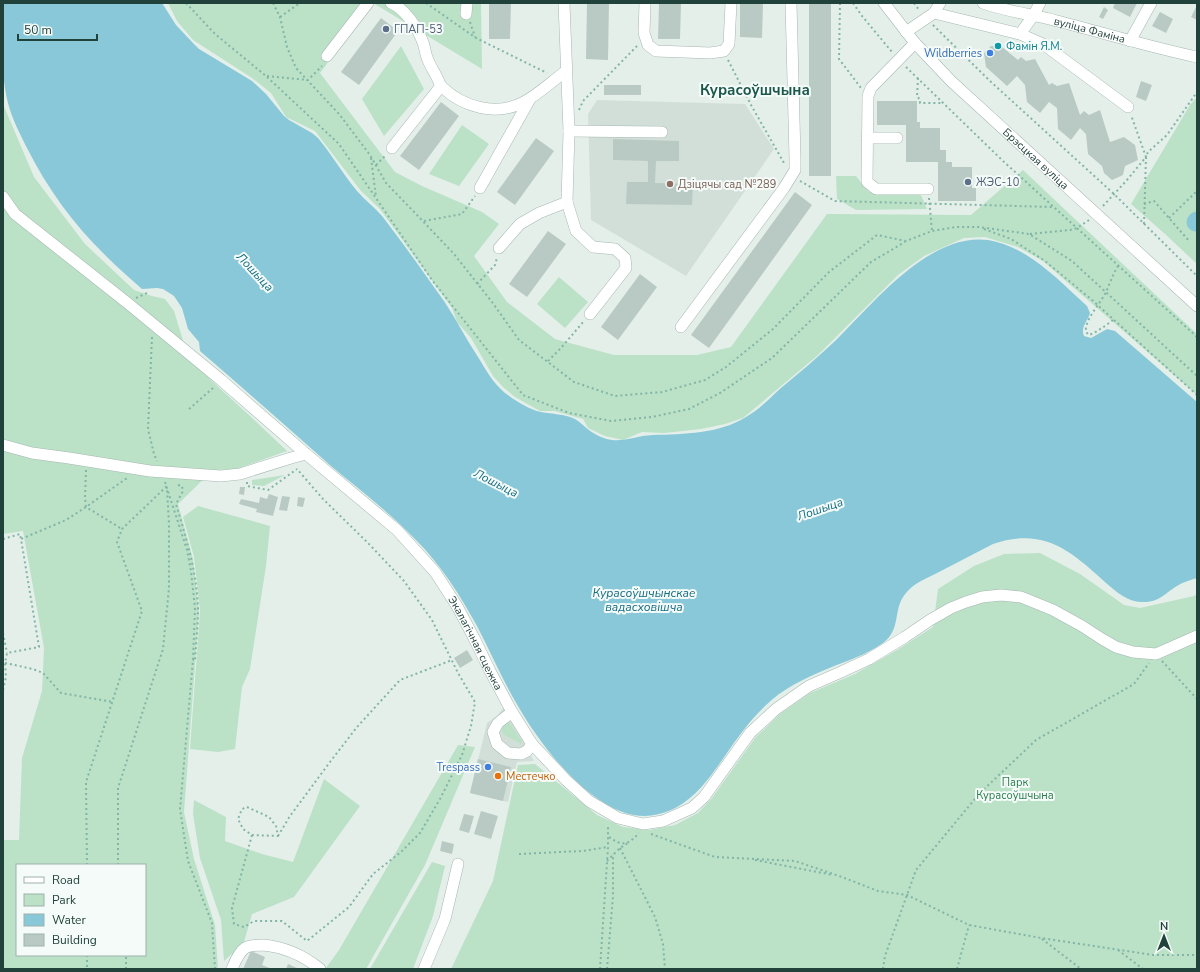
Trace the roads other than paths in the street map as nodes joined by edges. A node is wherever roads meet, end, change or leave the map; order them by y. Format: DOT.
graph roads {
  1 [pos="368,3"];
  2 [pos="391,3"];
  3 [pos="564,3"];
  4 [pos="645,3"];
  5 [pos="731,3"];
  6 [pos="791,3"];
  7 [pos="884,3"];
  8 [pos="940,3"];
  9 [pos="983,3"];
  10 [pos="1040,3"];
  11 [pos="1151,3"];
  12 [pos="930,16"];
  13 [pos="1033,16"];
  14 [pos="906,32"];
  15 [pos="1020,34"];
  16 [pos="1130,41"];
  17 [pos="915,43"];
  18 [pos="1197,57"];
  19 [pos="325,60"];
  20 [pos="566,71"];
  21 [pos="441,86"];
  22 [pos="530,99"];
  23 [pos="1128,107"];
  24 [pos="569,131"];
  25 [pos="662,132"];
  26 [pos="867,138"];
  27 [pos="897,138"];
  28 [pos="392,148"];
  29 [pos="480,188"];
  30 [pos="928,189"];
  31 [pos="3,197"];
  32 [pos="567,202"];
  33 [pos="499,248"];
  34 [pos="1197,306"];
  35 [pos="590,314"];
  36 [pos="681,327"];
  37 [pos="3,445"];
  38 [pos="306,454"];
  39 [pos="1197,636"];
  40 [pos="512,712"];
  41 [pos="532,744"];
  42 [pos="458,864"];
  43 [pos="232,969"];
  44 [pos="320,969"];
  45 [pos="424,969"];
  1 -- 19 [label="street"];
  2 -- 21 [label="street"];
  3 -- 20 [label="street"];
  4 -- 5 [label="street"];
  6 -- 36 [label="street"];
  7 -- 14 [label="street, Брэсцкая вуліца"];
  8 -- 12 [label="street"];
  9 -- 13 [label="street, вуліца Фаміна"];
  10 -- 13 [label="street"];
  11 -- 16 [label="street"];
  12 -- 14 [label="street"];
  12 -- 15 [label="street"];
  13 -- 15 [label="street"];
  13 -- 16 [label="street, вуліца Фаміна"];
  14 -- 17 [label="street, Брэсцкая вуліца"];
  15 -- 23 [label="street"];
  16 -- 18 [label="street, вуліца Фаміна"];
  17 -- 26 [label="street"];
  17 -- 34 [label="street, Брэсцкая вуліца"];
  20 -- 22 [label="street"];
  20 -- 24 [label="street"];
  21 -- 22 [label="street"];
  21 -- 28 [label="street"];
  22 -- 29 [label="street"];
  24 -- 25 [label="street"];
  24 -- 32 [label="street"];
  26 -- 27 [label="street"];
  26 -- 30 [label="street"];
  31 -- 38 [label="street, Экалагічная сцежка"];
  32 -- 33 [label="street"];
  32 -- 35 [label="street"];
  37 -- 38 [label="street"];
  38 -- 40 [label="street, Экалагічная сцежка"];
  39 -- 41 [label="street, Экалагічная сцежка"];
  40 -- 41 [label="street, Экалагічная сцежка"];
  40 -- 41 [label="street"];
  42 -- 45 [label="street"];
  43 -- 44 [label="street"];
}
